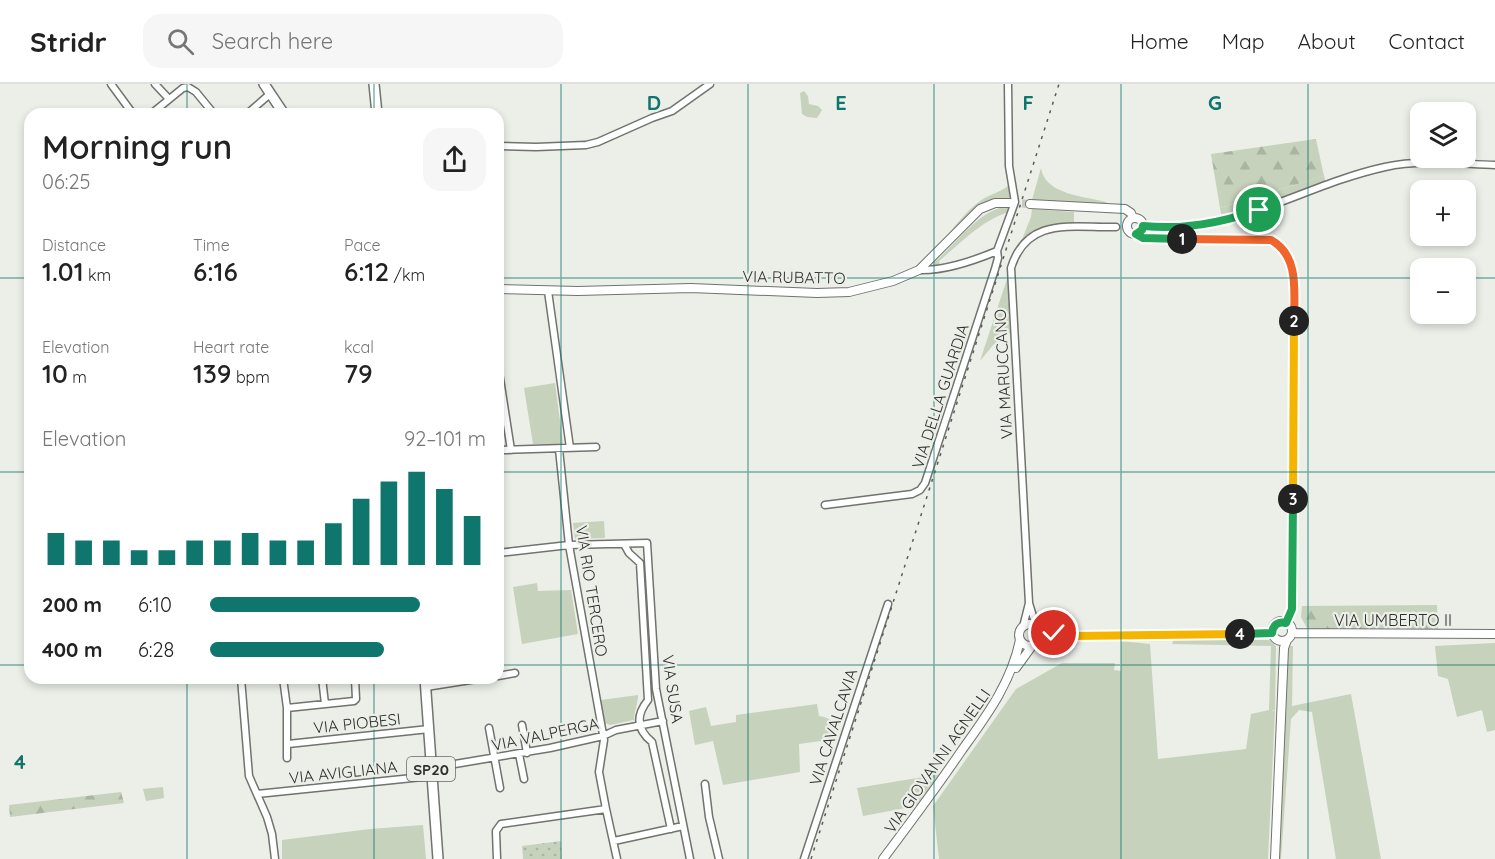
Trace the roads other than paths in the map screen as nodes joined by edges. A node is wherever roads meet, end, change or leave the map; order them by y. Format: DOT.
graph roads {
  1 [pos="111,84"];
  2 [pos="155,84"];
  3 [pos="264,84"];
  4 [pos="374,84"];
  5 [pos="710,84"];
  6 [pos="1008,84"];
  7 [pos="271,93"];
  8 [pos="169,99"];
  9 [pos="129,108"];
  10 [pos="158,108"];
  11 [pos="209,108"];
  12 [pos="254,108"];
  13 [pos="280,108"];
  14 [pos="376,108"];
  15 [pos="504,146"];
  16 [pos="1495,165"];
  17 [pos="1010,202"];
  18 [pos="1030,204"];
  19 [pos="1133,218"];
  20 [pos="1143,226"];
  21 [pos="1116,227"];
  22 [pos="1136,234"];
  23 [pos="997,251"];
  24 [pos="919,270"];
  25 [pos="504,289"];
  26 [pos="548,291"];
  27 [pos="504,405"];
  28 [pos="596,447"];
  29 [pos="570,448"];
  30 [pos="559,449"];
  31 [pos="504,450"];
  32 [pos="511,450"];
  33 [pos="825,505"];
  34 [pos="624,544"];
  35 [pos="569,545"];
  36 [pos="504,552"];
  37 [pos="1029,603"];
  38 [pos="888,604"];
  39 [pos="1286,623"];
  40 [pos="1023,627"];
  41 [pos="1038,628"];
  42 [pos="1272,633"];
  43 [pos="1495,634"];
  44 [pos="1072,636"];
  45 [pos="1286,638"];
  46 [pos="1020,640"];
  47 [pos="1036,644"];
  48 [pos="515,673"];
  49 [pos="504,675"];
  50 [pos="1009,676"];
  51 [pos="241,684"];
  52 [pos="284,684"];
  53 [pos="323,684"];
  54 [pos="355,684"];
  55 [pos="425,684"];
  56 [pos="325,704"];
  57 [pos="287,708"];
  58 [pos="663,721"];
  59 [pos="522,725"];
  60 [pos="640,725"];
  61 [pos="489,728"];
  62 [pos="429,729"];
  63 [pos="603,736"];
  64 [pos="288,744"];
  65 [pos="527,753"];
  66 [pos="519,754"];
  67 [pos="287,758"];
  68 [pos="493,759"];
  69 [pos="431,772"];
  70 [pos="524,779"];
  71 [pos="705,784"];
  72 [pos="500,788"];
  73 [pos="257,794"];
  74 [pos="606,809"];
  75 [pos="683,826"];
  76 [pos="671,828"];
  77 [pos="614,841"];
  78 [pos="275,859"];
  79 [pos="438,859"];
  80 [pos="497,859"];
  81 [pos="617,859"];
  82 [pos="690,859"];
  83 [pos="719,859"];
  84 [pos="804,859"];
  85 [pos="883,859"];
  86 [pos="1270,859"];
  87 [pos="1275,859"];
  1 -- 9 [label="street"];
  2 -- 8 [label="street"];
  3 -- 7 [label="main road"];
  4 -- 14 [label="main road"];
  5 -- 15 [label="street"];
  6 -- 23 [label="street, VIA DELLA GUARDIA"];
  7 -- 12 [label="street"];
  7 -- 13 [label="main road"];
  8 -- 10 [label="street"];
  8 -- 11 [label="street"];
  16 -- 20 [label="street"];
  17 -- 24 [label="street, VIA RUBATTO"];
  18 -- 19 [label="street"];
  19 -- 20 [label="street"];
  19 -- 22 [label="street"];
  20 -- 22 [label="street"];
  21 -- 37 [label="street, VIA MARUCCANO"];
  22 -- 39 [label="street"];
  23 -- 24 [label="street"];
  23 -- 33 [label="street, VIA DELLA GUARDIA"];
  24 -- 26 [label="street, VIA RUBATTO"];
  25 -- 26 [label="street, VIA RUBATTO"];
  26 -- 29 [label="street"];
  27 -- 32 [label="street"];
  28 -- 29 [label="street"];
  29 -- 30 [label="street"];
  30 -- 32 [label="street"];
  30 -- 35 [label="street, VIA RIO TERCERO"];
  31 -- 32 [label="street"];
  34 -- 35 [label="street, VIA SUSA"];
  34 -- 58 [label="street, VIA SUSA"];
  34 -- 60 [label="street, VIA SUSA"];
  35 -- 36 [label="street, VIA SUSA"];
  35 -- 63 [label="street, VIA RIO TERCERO"];
  37 -- 40 [label="street, VIA MARUCCANO"];
  37 -- 41 [label="street, VIA MARUCCANO"];
  38 -- 84 [label="street, VIA CAVALCAVIA"];
  39 -- 42 [label="street"];
  39 -- 45 [label="street"];
  40 -- 41 [label="street"];
  40 -- 46 [label="street"];
  41 -- 44 [label="street"];
  41 -- 47 [label="street"];
  42 -- 44 [label="street"];
  42 -- 45 [label="street"];
  43 -- 45 [label="street, VIA UMBERTO II"];
  44 -- 47 [label="street"];
  45 -- 86 [label="street"];
  45 -- 87 [label="street"];
  46 -- 47 [label="street"];
  46 -- 50 [label="street, VIA GIOVANNI AGNELLI"];
  47 -- 50 [label="street, VIA GIOVANNI AGNELLI"];
  48 -- 49 [label="street"];
  50 -- 85 [label="street, VIA GIOVANNI AGNELLI"];
  51 -- 73 [label="street"];
  52 -- 57 [label="street"];
  53 -- 56 [label="street"];
  54 -- 56 [label="street"];
  55 -- 62 [label="main road, SP20"];
  56 -- 57 [label="street"];
  57 -- 64 [label="street"];
  58 -- 60 [label="street, VIA VALPERGA"];
  58 -- 75 [label="street, VIA SUSA"];
  59 -- 65 [label="street"];
  60 -- 63 [label="street, VIA VALPERGA"];
  60 -- 76 [label="street, VIA SUSA"];
  61 -- 68 [label="street"];
  62 -- 64 [label="street, VIA PIOBESI"];
  62 -- 69 [label="main road, SP20"];
  63 -- 65 [label="street, VIA VALPERGA"];
  63 -- 74 [label="street, VIA RIO TERCERO"];
  64 -- 67 [label="street"];
  65 -- 66 [label="street, VIA VALPERGA"];
  66 -- 68 [label="street, VIA VALPERGA"];
  66 -- 70 [label="street"];
  68 -- 69 [label="street, VIA VALPERGA"];
  68 -- 72 [label="street"];
  69 -- 73 [label="street, VIA AVIGLIANA"];
  69 -- 79 [label="main road, SP20"];
  71 -- 83 [label="street"];
  73 -- 78 [label="street"];
  74 -- 77 [label="street, VIA RIO TERCERO"];
  74 -- 80 [label="street"];
  75 -- 76 [label="street"];
  75 -- 82 [label="street, VIA SUSA"];
  76 -- 77 [label="street"];
  77 -- 81 [label="street, VIA RIO TERCERO"];
}
